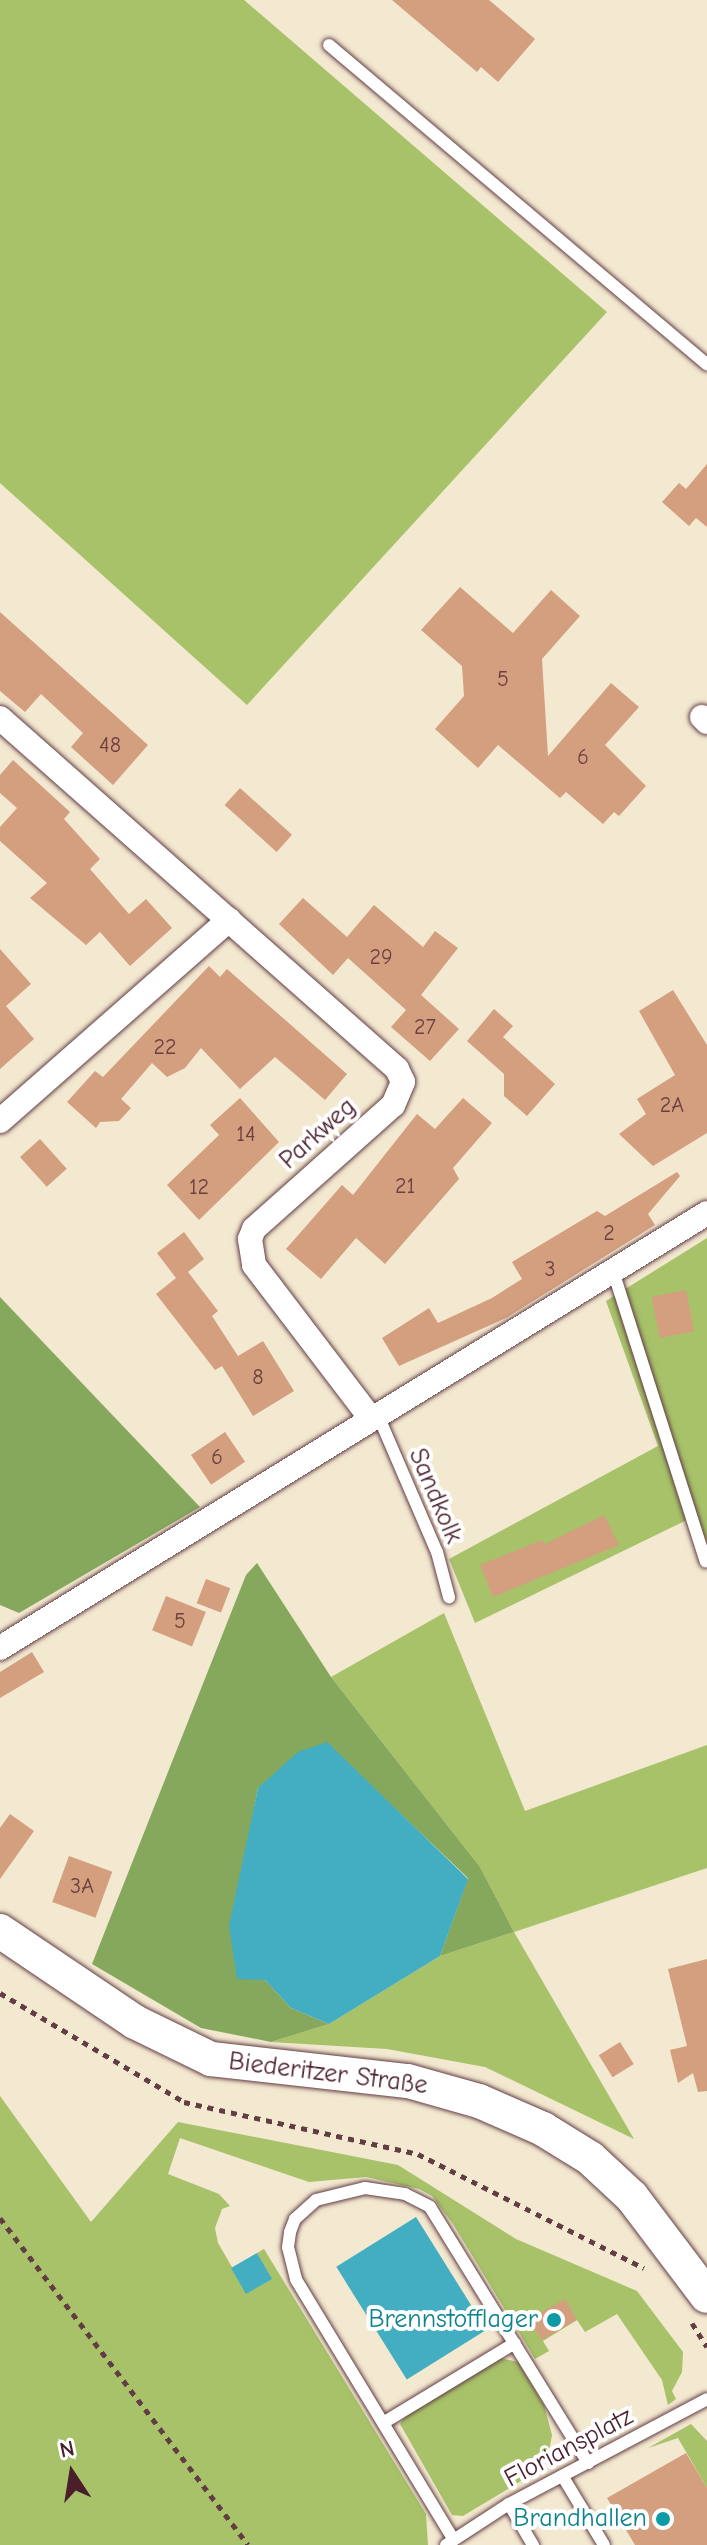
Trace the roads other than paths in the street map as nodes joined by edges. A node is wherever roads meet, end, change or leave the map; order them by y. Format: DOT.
graph roads {
  1 [pos="329,45"];
  2 [pos="707,365"];
  3 [pos="0,718"];
  4 [pos="229,920"];
  5 [pos="0,1121"];
  6 [pos="707,1213"];
  7 [pos="613,1271"];
  8 [pos="373,1415"];
  9 [pos="706,1562"];
  10 [pos="449,1597"];
  11 [pos="0,1648"];
  12 [pos="0,1931"];
  13 [pos="695,2302"];
  14 [pos="515,2343"];
  15 [pos="707,2399"];
  16 [pos="383,2423"];
  17 [pos="588,2463"];
  18 [pos="563,2477"];
  19 [pos="509,2504"];
  20 [pos="449,2541"];
  21 [pos="533,2545"];
  22 [pos="604,2545"];
  1 -- 2 [label="lane"];
  3 -- 4 [label="street, Parkweg"];
  4 -- 5 [label="street"];
  4 -- 8 [label="street, Parkweg"];
  6 -- 7 [label="street"];
  7 -- 8 [label="street"];
  7 -- 9 [label="lane"];
  8 -- 10 [label="lane, Sandkolk"];
  8 -- 11 [label="street"];
  12 -- 13 [label="street, Biederitzer Straße"];
  14 -- 16 [label="lane"];
  14 -- 16 [label="lane"];
  14 -- 17 [label="lane"];
  15 -- 17 [label="lane, Floriansplatz"];
  16 -- 20 [label="lane"];
  17 -- 18 [label="lane, Floriansplatz"];
  18 -- 19 [label="lane, Floriansplatz"];
  18 -- 22 [label="lane"];
  19 -- 20 [label="lane, Floriansplatz"];
  19 -- 21 [label="lane"];
}
